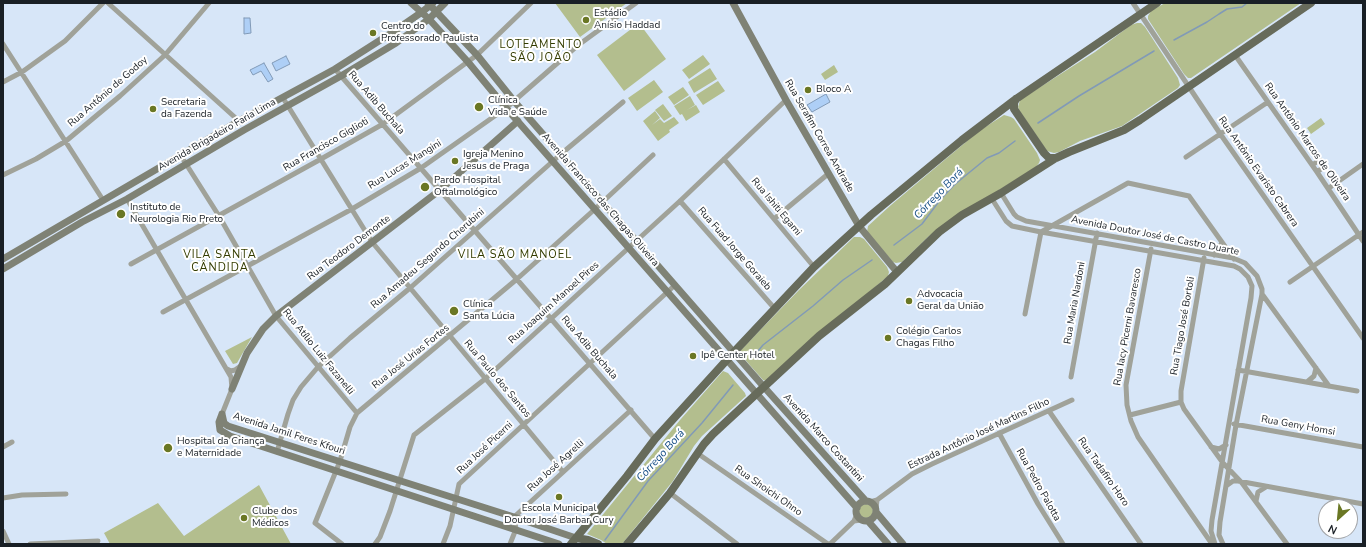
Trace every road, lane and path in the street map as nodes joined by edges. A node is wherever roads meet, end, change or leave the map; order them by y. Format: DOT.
graph roads {
  1 [pos="103,3"];
  2 [pos="108,3"];
  3 [pos="209,3"];
  4 [pos="411,3"];
  5 [pos="445,3"];
  6 [pos="531,3"];
  7 [pos="636,3"];
  8 [pos="733,3"];
  9 [pos="1133,3"];
  10 [pos="1157,3"];
  11 [pos="1311,3"];
  12 [pos="431,4"];
  13 [pos="437,11"];
  14 [pos="422,12"];
  15 [pos="1140,14"];
  16 [pos="429,19"];
  17 [pos="3,44"];
  18 [pos="165,55"];
  19 [pos="477,55"];
  20 [pos="1235,55"];
  21 [pos="468,62"];
  22 [pos="335,69"];
  23 [pos="22,72"];
  24 [pos="341,76"];
  25 [pos="3,82"];
  26 [pos="1189,87"];
  27 [pos="283,98"];
  28 [pos="1016,99"];
  29 [pos="786,100"];
  30 [pos="514,101"];
  31 [pos="623,102"];
  32 [pos="1268,102"];
  33 [pos="288,106"];
  34 [pos="506,108"];
  35 [pos="1003,108"];
  36 [pos="1014,109"];
  37 [pos="518,121"];
  38 [pos="239,122"];
  39 [pos="383,124"];
  40 [pos="244,130"];
  41 [pos="1222,135"];
  42 [pos="66,141"];
  43 [pos="1044,153"];
  44 [pos="561,154"];
  45 [pos="653,155"];
  46 [pos="181,156"];
  47 [pos="1186,157"];
  48 [pos="1056,158"];
  49 [pos="321,159"];
  50 [pos="724,159"];
  51 [pos="1320,160"];
  52 [pos="553,161"];
  53 [pos="1363,164"];
  54 [pos="186,165"];
  55 [pos="1312,165"];
  56 [pos="1325,166"];
  57 [pos="1042,167"];
  58 [pos="421,168"];
  59 [pos="1317,172"];
  60 [pos="828,174"];
  61 [pos="3,175"];
  62 [pos="1329,188"];
  63 [pos="121,190"];
  64 [pos="440,190"];
  65 [pos="1001,194"];
  66 [pos="127,199"];
  67 [pos="992,199"];
  68 [pos="103,200"];
  69 [pos="680,201"];
  70 [pos="602,202"];
  71 [pos="352,209"];
  72 [pos="595,209"];
  73 [pos="219,216"];
  74 [pos="1016,217"];
  75 [pos="774,219"];
  76 [pos="859,226"];
  77 [pos="1012,226"];
  78 [pos="1053,226"];
  79 [pos="475,230"];
  80 [pos="1041,232"];
  81 [pos="1097,233"];
  82 [pos="1361,233"];
  83 [pos="636,240"];
  84 [pos="1095,241"];
  85 [pos="1363,241"];
  86 [pos="372,242"];
  87 [pos="1222,243"];
  88 [pos="1152,244"];
  89 [pos="628,248"];
  90 [pos="157,250"];
  91 [pos="1150,251"];
  92 [pos="1205,254"];
  93 [pos="1214,255"];
  94 [pos="1233,258"];
  95 [pos="3,259"];
  96 [pos="1204,261"];
  97 [pos="131,264"];
  98 [pos="248,266"];
  99 [pos="1313,266"];
  100 [pos="814,267"];
  101 [pos="3,269"];
  102 [pos="1240,269"];
  103 [pos="898,272"];
  104 [pos="517,279"];
  105 [pos="1290,282"];
  106 [pos="675,285"];
  107 [pos="410,288"];
  108 [pos="668,292"];
  109 [pos="1262,294"];
  110 [pos="1251,298"];
  111 [pos="186,299"];
  112 [pos="1261,301"];
  113 [pos="1269,303"];
  114 [pos="774,309"];
  115 [pos="163,312"];
  116 [pos="1025,314"];
  117 [pos="276,316"];
  118 [pos="552,318"];
  119 [pos="450,336"];
  120 [pos="1363,338"];
  121 [pos="734,352"];
  122 [pos="727,360"];
  123 [pos="242,364"];
  124 [pos="590,364"];
  125 [pos="318,367"];
  126 [pos="1315,367"];
  127 [pos="227,369"];
  128 [pos="1238,370"];
  129 [pos="1247,371"];
  130 [pos="1071,376"];
  131 [pos="485,379"];
  132 [pos="1306,382"];
  133 [pos="1329,386"];
  134 [pos="764,387"];
  135 [pos="232,389"];
  136 [pos="1356,391"];
  137 [pos="757,394"];
  138 [pos="1072,400"];
  139 [pos="776,401"];
  140 [pos="1181,402"];
  141 [pos="768,408"];
  142 [pos="631,410"];
  143 [pos="1049,411"];
  144 [pos="357,413"];
  145 [pos="222,414"];
  146 [pos="1130,415"];
  147 [pos="1229,423"];
  148 [pos="1236,424"];
  149 [pos="524,425"];
  150 [pos="999,433"];
  151 [pos="655,438"];
  152 [pos="12,442"];
  153 [pos="280,442"];
  154 [pos="4,445"];
  155 [pos="1226,445"];
  156 [pos="1211,447"];
  157 [pos="1363,447"];
  158 [pos="277,452"];
  159 [pos="697,453"];
  160 [pos="340,461"];
  161 [pos="1223,463"];
  162 [pos="1229,469"];
  163 [pos="336,471"];
  164 [pos="563,472"];
  165 [pos="399,480"];
  166 [pos="1242,482"];
  167 [pos="1225,486"];
  168 [pos="1266,486"];
  169 [pos="396,490"];
  170 [pos="670,493"];
  171 [pos="66,494"];
  172 [pos="3,498"];
  173 [pos="456,498"];
  174 [pos="871,501"];
  175 [pos="1256,501"];
  176 [pos="1363,504"];
  177 [pos="454,509"];
  178 [pos="876,510"];
  179 [pos="514,517"];
  180 [pos="859,517"];
  181 [pos="1212,520"];
  182 [pos="1199,524"];
  183 [pos="516,529"];
  184 [pos="3,531"];
  185 [pos="1206,534"];
  186 [pos="1219,534"];
  187 [pos="1212,536"];
  188 [pos="98,542"];
  189 [pos="575,542"];
  190 [pos="9,544"];
  191 [pos="30,544"];
  192 [pos="342,544"];
  193 [pos="375,544"];
  194 [pos="443,544"];
  195 [pos="510,544"];
  196 [pos="559,544"];
  197 [pos="595,544"];
  198 [pos="598,544"];
  199 [pos="627,544"];
  200 [pos="737,544"];
  201 [pos="829,544"];
  202 [pos="888,544"];
  203 [pos="903,544"];
  204 [pos="1063,544"];
  205 [pos="1142,544"];
  206 [pos="1214,544"];
  207 [pos="1223,544"];
  208 [pos="1287,544"];
  1 -- 23 [label="street"];
  2 -- 18 [label="street"];
  3 -- 18 [label="street, Rua Antônio de Godoy"];
  4 -- 14 [label="main road, Avenida Francisco das Chagas Oliveira"];
  5 -- 13 [label="main road, Avenida Brigadeiro Faria Lima"];
  6 -- 19 [label="street, Rua Francisco Giglioti"];
  7 -- 30 [label="street, Rua Lucas Mangini"];
  8 -- 29 [label="main road, Rua Serafim Correa Andrade"];
  9 -- 15 [label="street, Rua Antônio Evaristo Cabrera"];
  10 -- 15 [label="main road"];
  11 -- 20 [label="main road"];
  12 -- 13 [label="main road, Avenida Francisco das Chagas Oliveira"];
  12 -- 14 [label="main road, Avenida Brigadeiro Faria Lima"];
  13 -- 16 [label="main road, Avenida Brigadeiro Faria Lima"];
  13 -- 19 [label="main road, Avenida Francisco das Chagas Oliveira"];
  14 -- 16 [label="main road, Avenida Francisco das Chagas Oliveira"];
  14 -- 22 [label="main road, Avenida Brigadeiro Faria Lima"];
  15 -- 26 [label="street, Rua Antônio Evaristo Cabrera"];
  15 -- 28 [label="main road"];
  16 -- 21 [label="main road, Avenida Francisco das Chagas Oliveira"];
  16 -- 24 [label="main road, Avenida Brigadeiro Faria Lima"];
  17 -- 23 [label="street"];
  18 -- 38 [label="street"];
  18 -- 42 [label="street, Rua Antônio de Godoy"];
  19 -- 21 [label="street, Rua Francisco Giglioti"];
  19 -- 30 [label="main road, Avenida Francisco das Chagas Oliveira"];
  20 -- 26 [label="main road"];
  20 -- 32 [label="street, Rua Antônio Marcos de Oliveira"];
  21 -- 34 [label="main road, Avenida Francisco das Chagas Oliveira"];
  21 -- 39 [label="street, Rua Francisco Giglioti"];
  22 -- 24 [label="street, Rua Adib Buchala"];
  22 -- 27 [label="main road, Avenida Brigadeiro Faria Lima"];
  23 -- 25 [label="street"];
  23 -- 42 [label="street"];
  24 -- 33 [label="main road, Avenida Brigadeiro Faria Lima"];
  24 -- 39 [label="street, Rua Adib Buchala"];
  26 -- 41 [label="street, Rua Antônio Evaristo Cabrera"];
  26 -- 48 [label="main road"];
  27 -- 33 [label="street, Rua Paulo dos Santos"];
  27 -- 38 [label="main road, Avenida Brigadeiro Faria Lima"];
  28 -- 35 [label="main road"];
  28 -- 36 [label="main road"];
  29 -- 50 [label="street, Rua Joaquim Manoel Pires"];
  29 -- 60 [label="main road, Rua Serafim Correa Andrade"];
  30 -- 34 [label="street, Rua Lucas Mangini"];
  30 -- 44 [label="main road, Avenida Francisco das Chagas Oliveira"];
  31 -- 44 [label="street, Rua Amadeu Segundo Cherubini"];
  32 -- 41 [label="street"];
  32 -- 55 [label="street, Rua Antônio Marcos de Oliveira"];
  33 -- 40 [label="main road, Avenida Brigadeiro Faria Lima"];
  33 -- 49 [label="street, Rua Paulo dos Santos"];
  34 -- 37 [label="main road, Avenida Francisco das Chagas Oliveira"];
  34 -- 58 [label="street, Rua Lucas Mangini"];
  35 -- 36 [label="main road"];
  35 -- 76 [label="main road"];
  36 -- 43 [label="main road"];
  37 -- 52 [label="main road, Avenida Francisco das Chagas Oliveira"];
  37 -- 64 [label="main road, Rua Teodoro Demonte"];
  38 -- 40 [label="main road"];
  38 -- 46 [label="main road, Avenida Brigadeiro Faria Lima"];
  39 -- 49 [label="street, Rua Francisco Giglioti"];
  39 -- 58 [label="street, Rua Adib Buchala"];
  40 -- 54 [label="main road, Avenida Brigadeiro Faria Lima"];
  41 -- 47 [label="street"];
  41 -- 99 [label="street, Rua Antônio Evaristo Cabrera"];
  42 -- 61 [label="street, Rua Antônio de Godoy"];
  42 -- 68 [label="street"];
  43 -- 48 [label="main road"];
  43 -- 57 [label="main road"];
  44 -- 52 [label="street, Rua Amadeu Segundo Cherubini"];
  44 -- 70 [label="main road, Avenida Francisco das Chagas Oliveira"];
  45 -- 70 [label="street, Rua José Urias Fortes"];
  46 -- 54 [label="street, Rua Atílio Luiz Fazanelli"];
  46 -- 63 [label="main road, Avenida Brigadeiro Faria Lima"];
  48 -- 57 [label="main road"];
  49 -- 71 [label="street, Rua Paulo dos Santos"];
  49 -- 73 [label="street, Rua Francisco Giglioti"];
  50 -- 69 [label="street, Rua Joaquim Manoel Pires"];
  50 -- 75 [label="street, Rua Ishiti Egami"];
  51 -- 55 [label="street"];
  52 -- 72 [label="main road, Avenida Francisco das Chagas Oliveira"];
  52 -- 79 [label="street, Rua Amadeu Segundo Cherubini"];
  53 -- 62 [label="street"];
  54 -- 66 [label="main road, Avenida Brigadeiro Faria Lima"];
  54 -- 73 [label="street, Rua Atílio Luiz Fazanelli"];
  55 -- 59 [label="street, Rua Antônio Marcos de Oliveira"];
  56 -- 59 [label="street"];
  57 -- 65 [label="main road"];
  58 -- 64 [label="street, Rua Adib Buchala"];
  58 -- 71 [label="street, Rua Lucas Mangini"];
  59 -- 62 [label="street, Rua Antônio Marcos de Oliveira"];
  60 -- 75 [label="street"];
  60 -- 76 [label="main road, Rua Serafim Correa Andrade"];
  62 -- 82 [label="street, Rua Antônio Marcos de Oliveira"];
  63 -- 66 [label="main road"];
  63 -- 68 [label="main road, Avenida Brigadeiro Faria Lima"];
  64 -- 79 [label="street, Rua Adib Buchala"];
  64 -- 86 [label="main road, Rua Teodoro Demonte"];
  65 -- 67 [label="main road"];
  65 -- 74 [label="street"];
  66 -- 90 [label="street"];
  66 -- 101 [label="main road, Avenida Brigadeiro Faria Lima"];
  67 -- 77 [label="street"];
  67 -- 103 [label="main road"];
  68 -- 95 [label="main road, Avenida Brigadeiro Faria Lima"];
  69 -- 83 [label="street, Rua Joaquim Manoel Pires"];
  69 -- 114 [label="street, Rua Fuad Jorge Goraieb"];
  70 -- 72 [label="street, Rua José Urias Fortes"];
  70 -- 83 [label="main road, Avenida Francisco das Chagas Oliveira"];
  71 -- 86 [label="street, Rua Paulo dos Santos"];
  71 -- 98 [label="street, Rua Lucas Mangini"];
  72 -- 89 [label="main road, Avenida Francisco das Chagas Oliveira"];
  72 -- 104 [label="street, Rua José Urias Fortes"];
  73 -- 90 [label="street, Rua Francisco Giglioti"];
  73 -- 98 [label="street, Rua Atílio Luiz Fazanelli"];
  74 -- 77 [label="street"];
  74 -- 78 [label="street, Avenida Doutor José de Castro Duarte"];
  75 -- 100 [label="street, Rua Ishiti Egami"];
  76 -- 100 [label="main road"];
  76 -- 103 [label="main road, Rua Serafim Correa Andrade"];
  77 -- 80 [label="street, Avenida Doutor José de Castro Duarte"];
  78 -- 80 [label="street"];
  78 -- 81 [label="street, Avenida Doutor José de Castro Duarte"];
  78 -- 87 [label="street"];
  79 -- 104 [label="street, Rua Adib Buchala"];
  79 -- 107 [label="street, Rua Amadeu Segundo Cherubini"];
  80 -- 84 [label="street, Avenida Doutor José de Castro Duarte"];
  80 -- 116 [label="street"];
  81 -- 84 [label="street, Rua Maria Nardoni"];
  81 -- 88 [label="street, Avenida Doutor José de Castro Duarte"];
  82 -- 85 [label="street, Rua Antônio Marcos de Oliveira"];
  82 -- 99 [label="street"];
  83 -- 89 [label="street, Rua Joaquim Manoel Pires"];
  83 -- 106 [label="main road, Avenida Francisco das Chagas Oliveira"];
  84 -- 91 [label="street, Avenida Doutor José de Castro Duarte"];
  84 -- 130 [label="street, Rua Maria Nardoni"];
  86 -- 107 [label="street, Rua Paulo dos Santos"];
  86 -- 117 [label="main road, Rua Teodoro Demonte"];
  87 -- 93 [label="street"];
  87 -- 94 [label="street"];
  88 -- 91 [label="street, Rua Iacy Picerni Bavaresco"];
  88 -- 92 [label="street, Avenida Doutor José de Castro Duarte"];
  89 -- 108 [label="main road, Avenida Francisco das Chagas Oliveira"];
  89 -- 118 [label="street, Rua Joaquim Manoel Pires"];
  90 -- 97 [label="street, Rua Francisco Giglioti"];
  90 -- 111 [label="street"];
  91 -- 96 [label="street, Avenida Doutor José de Castro Duarte"];
  91 -- 146 [label="street, Rua Iacy Picerni Bavaresco"];
  92 -- 93 [label="street, Avenida Doutor José de Castro Duarte"];
  92 -- 96 [label="street, Rua Tiago José Bortoli"];
  93 -- 94 [label="street, Avenida Doutor José de Castro Duarte"];
  94 -- 102 [label="street"];
  94 -- 109 [label="street, Avenida Doutor José de Castro Duarte"];
  96 -- 102 [label="street, Avenida Doutor José de Castro Duarte"];
  96 -- 140 [label="street, Rua Tiago José Bortoli"];
  98 -- 111 [label="street, Rua Lucas Mangini"];
  98 -- 117 [label="street, Rua Atílio Luiz Fazanelli"];
  99 -- 105 [label="street"];
  99 -- 120 [label="street, Rua Antônio Evaristo Cabrera"];
  100 -- 114 [label="main road"];
  102 -- 110 [label="street, Avenida Doutor José de Castro Duarte"];
  103 -- 134 [label="main road"];
  104 -- 118 [label="street, Rua Adib Buchala"];
  104 -- 119 [label="street, Rua José Urias Fortes"];
  106 -- 108 [label="street, Rua José Picerni"];
  106 -- 121 [label="main road, Avenida Francisco das Chagas Oliveira"];
  107 -- 119 [label="street, Rua Paulo dos Santos"];
  107 -- 125 [label="street, Rua Amadeu Segundo Cherubini"];
  108 -- 122 [label="main road, Avenida Francisco das Chagas Oliveira"];
  108 -- 124 [label="street, Rua José Picerni"];
  109 -- 112 [label="street, Avenida Doutor José de Castro Duarte"];
  109 -- 113 [label="street"];
  110 -- 112 [label="street"];
  110 -- 128 [label="street, Avenida Doutor José de Castro Duarte"];
  111 -- 115 [label="street, Rua Lucas Mangini"];
  111 -- 127 [label="street"];
  112 -- 113 [label="street"];
  112 -- 129 [label="street, Avenida Doutor José de Castro Duarte"];
  113 -- 126 [label="street"];
  114 -- 121 [label="main road"];
  117 -- 123 [label="main road, Rua Teodoro Demonte"];
  117 -- 125 [label="street, Rua Atílio Luiz Fazanelli"];
  118 -- 124 [label="street, Rua Adib Buchala"];
  118 -- 131 [label="street, Rua Joaquim Manoel Pires"];
  119 -- 131 [label="street, Rua Paulo dos Santos"];
  119 -- 144 [label="street, Rua José Urias Fortes"];
  121 -- 122 [label="main road"];
  121 -- 134 [label="main road, Avenida Francisco das Chagas Oliveira"];
  122 -- 137 [label="main road, Avenida Francisco das Chagas Oliveira"];
  122 -- 151 [label="main road"];
  123 -- 127 [label="street"];
  123 -- 135 [label="main road, Rua Teodoro Demonte"];
  124 -- 142 [label="street, Rua Adib Buchala"];
  124 -- 149 [label="street, Rua José Picerni"];
  125 -- 144 [label="street, Rua Atílio Luiz Fazanelli"];
  125 -- 153 [label="street, Rua Amadeu Segundo Cherubini"];
  126 -- 132 [label="street"];
  126 -- 133 [label="street"];
  127 -- 135 [label="street"];
  128 -- 129 [label="street"];
  128 -- 147 [label="street, Avenida Doutor José de Castro Duarte"];
  129 -- 132 [label="street"];
  129 -- 148 [label="street, Avenida Doutor José de Castro Duarte"];
  131 -- 149 [label="street, Rua Paulo dos Santos"];
  131 -- 165 [label="street, Rua Joaquim Manoel Pires"];
  132 -- 133 [label="street"];
  133 -- 136 [label="street"];
  134 -- 137 [label="main road"];
  134 -- 139 [label="main road, Avenida Marco Costantini"];
  135 -- 145 [label="street, Rua Teodoro Demonte"];
  137 -- 141 [label="main road, Avenida Marco Costantini"];
  137 -- 159 [label="main road"];
  138 -- 143 [label="street, Estrada Antônio José Martins Filho"];
  139 -- 141 [label="main road"];
  139 -- 174 [label="main road, Avenida Marco Costantini"];
  140 -- 146 [label="street"];
  140 -- 156 [label="street"];
  141 -- 180 [label="main road, Avenida Marco Costantini"];
  142 -- 151 [label="street, Rua Adib Buchala"];
  142 -- 164 [label="street, Rua José Agrelli"];
  143 -- 150 [label="street, Estrada Antônio José Martins Filho"];
  143 -- 205 [label="street, Rua Tadafiro Horo"];
  144 -- 160 [label="street, Rua José Urias Fortes"];
  145 -- 153 [label="main road, Avenida Jamil Feres Kfouri"];
  145 -- 158 [label="main road, Avenida Jamil Feres Kfouri"];
  146 -- 182 [label="street, Rua Iacy Picerni Bavaresco"];
  147 -- 148 [label="street, Rua Geny Homsi"];
  147 -- 155 [label="street, Avenida Doutor José de Castro Duarte"];
  148 -- 157 [label="street, Rua Geny Homsi"];
  148 -- 162 [label="street, Avenida Doutor José de Castro Duarte"];
  149 -- 164 [label="street, Rua Paulo dos Santos"];
  149 -- 173 [label="street, Rua José Picerni"];
  150 -- 174 [label="street, Estrada Antônio José Martins Filho"];
  150 -- 204 [label="street, Rua Pedro Palotta"];
  151 -- 189 [label="main road"];
  152 -- 154 [label="street"];
  153 -- 158 [label="street, Rua Amadeu Segundo Cherubini"];
  153 -- 160 [label="main road, Avenida Jamil Feres Kfouri"];
  155 -- 156 [label="street"];
  155 -- 161 [label="street, Avenida Doutor José de Castro Duarte"];
  156 -- 161 [label="street"];
  158 -- 163 [label="main road, Avenida Jamil Feres Kfouri"];
  159 -- 170 [label="main road"];
  159 -- 201 [label="street, Rua Shoichi Ohno"];
  160 -- 163 [label="street, Rua José Urias Fortes"];
  160 -- 165 [label="main road, Avenida Jamil Feres Kfouri"];
  161 -- 162 [label="street"];
  161 -- 181 [label="street, Avenida Doutor José de Castro Duarte"];
  162 -- 166 [label="street"];
  162 -- 167 [label="street, Avenida Doutor José de Castro Duarte"];
  163 -- 169 [label="main road, Avenida Jamil Feres Kfouri"];
  163 -- 192 [label="street, Rua José Urias Fortes"];
  164 -- 179 [label="street, Rua José Agrelli"];
  165 -- 169 [label="street, Rua Joaquim Manoel Pires"];
  165 -- 173 [label="main road, Avenida Jamil Feres Kfouri"];
  166 -- 167 [label="street"];
  166 -- 168 [label="street"];
  166 -- 175 [label="street"];
  167 -- 186 [label="street, Avenida Doutor José de Castro Duarte"];
  168 -- 175 [label="street"];
  168 -- 176 [label="street"];
  169 -- 177 [label="main road, Avenida Jamil Feres Kfouri"];
  169 -- 193 [label="street, Rua Joaquim Manoel Pires"];
  170 -- 199 [label="main road"];
  170 -- 200 [label="street"];
  171 -- 172 [label="street"];
  173 -- 177 [label="street, Rua José Picerni"];
  173 -- 179 [label="main road, Avenida Jamil Feres Kfouri"];
  174 -- 178 [label="main road, Avenida Marco Costantini"];
  174 -- 180 [label="main road"];
  175 -- 208 [label="street"];
  177 -- 183 [label="main road, Avenida Jamil Feres Kfouri"];
  177 -- 194 [label="street, Rua José Picerni"];
  178 -- 180 [label="main road"];
  178 -- 203 [label="main road, Avenida Marco Costantini"];
  179 -- 183 [label="street"];
  179 -- 189 [label="main road, Avenida Jamil Feres Kfouri"];
  180 -- 201 [label="street"];
  180 -- 202 [label="main road, Avenida Marco Costantini"];
  181 -- 182 [label="street"];
  181 -- 187 [label="street, Avenida Doutor José de Castro Duarte"];
  182 -- 185 [label="street, Rua Iacy Picerni Bavaresco"];
  183 -- 195 [label="street"];
  183 -- 196 [label="main road, Avenida Jamil Feres Kfouri"];
  184 -- 190 [label="street"];
  185 -- 187 [label="street"];
  185 -- 206 [label="street, Rua Iacy Picerni Bavaresco"];
  186 -- 187 [label="street"];
  186 -- 207 [label="street, Avenida Doutor José de Castro Duarte"];
  187 -- 206 [label="street, Avenida Doutor José de Castro Duarte"];
  188 -- 191 [label="street"];
  189 -- 197 [label="main road"];
  189 -- 198 [label="main road"];
}
